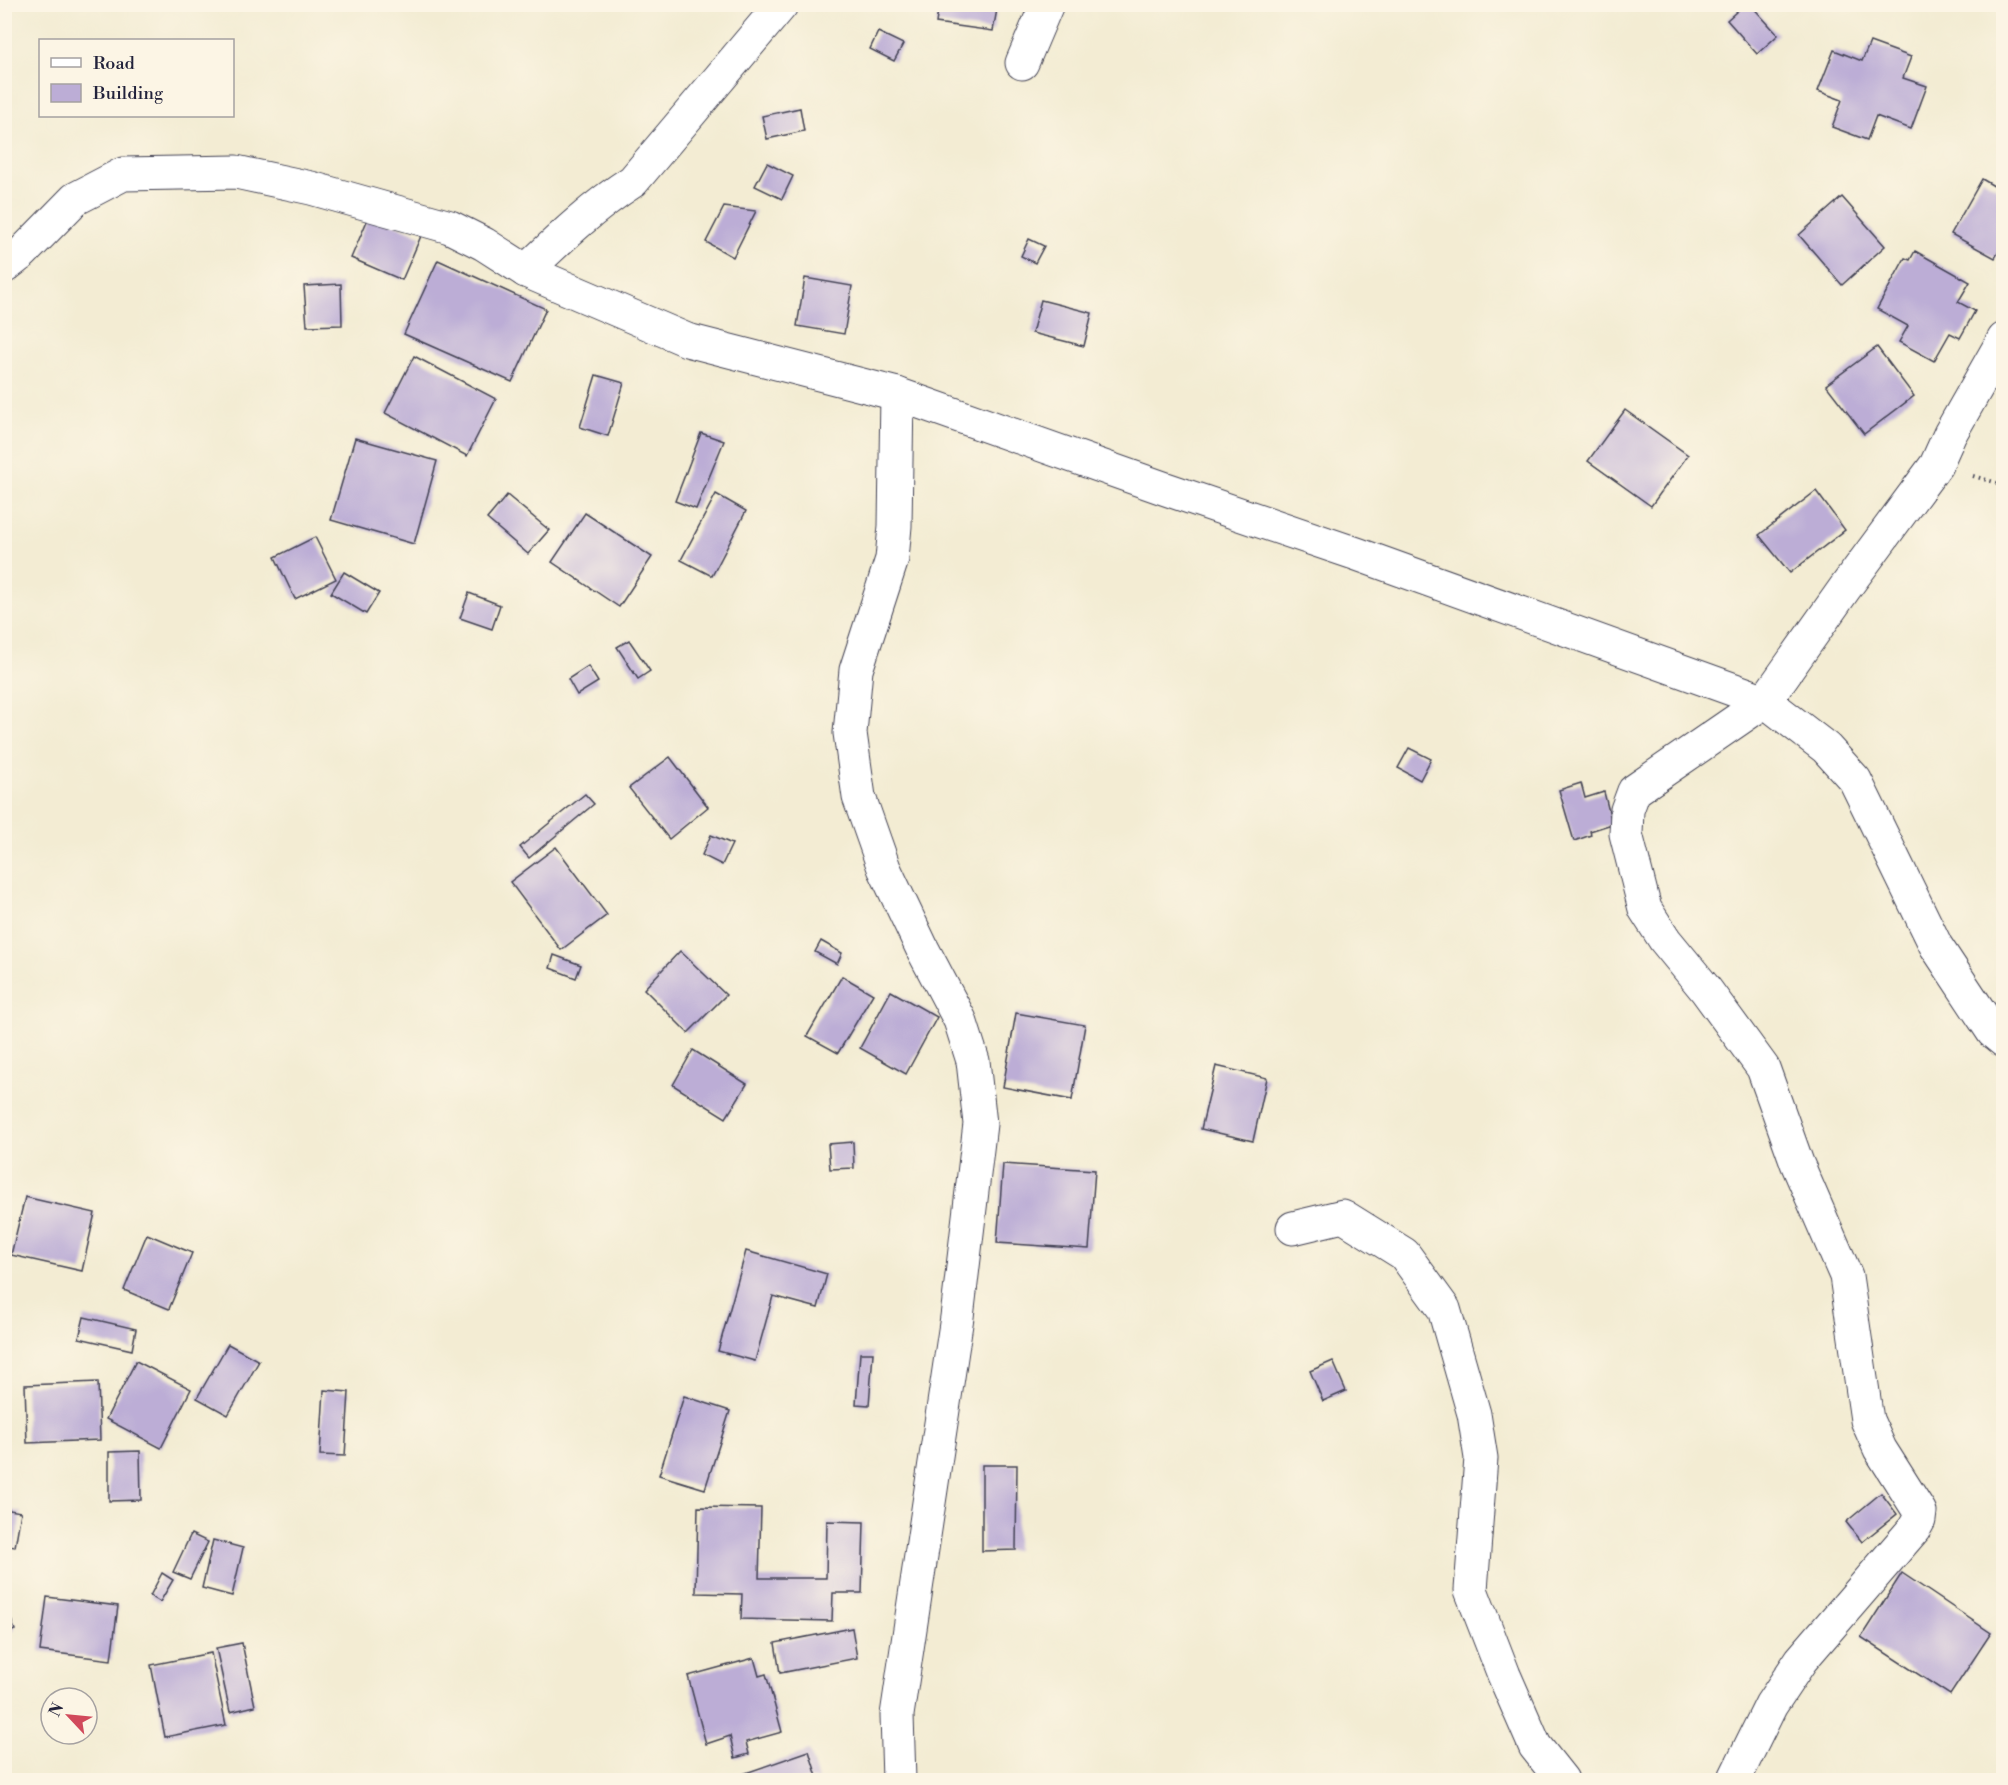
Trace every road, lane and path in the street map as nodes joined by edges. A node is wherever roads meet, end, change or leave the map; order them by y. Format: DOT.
graph roads {
  1 [pos="782,4"];
  2 [pos="1047,4"];
  3 [pos="1022,63"];
  4 [pos="4,267"];
  5 [pos="526,271"];
  6 [pos="2004,339"];
  7 [pos="897,394"];
  8 [pos="1765,701"];
  9 [pos="2004,1041"];
  10 [pos="1293,1227"];
  11 [pos="899,1780"];
  12 [pos="1562,1780"];
  13 [pos="1734,1780"];
  1 -- 5 [label="street"];
  2 -- 3 [label="street"];
  4 -- 5 [label="street"];
  5 -- 7 [label="street"];
  6 -- 8 [label="street"];
  7 -- 8 [label="street"];
  7 -- 11 [label="street"];
  8 -- 9 [label="street"];
  8 -- 13 [label="street"];
  10 -- 12 [label="street"];
}
